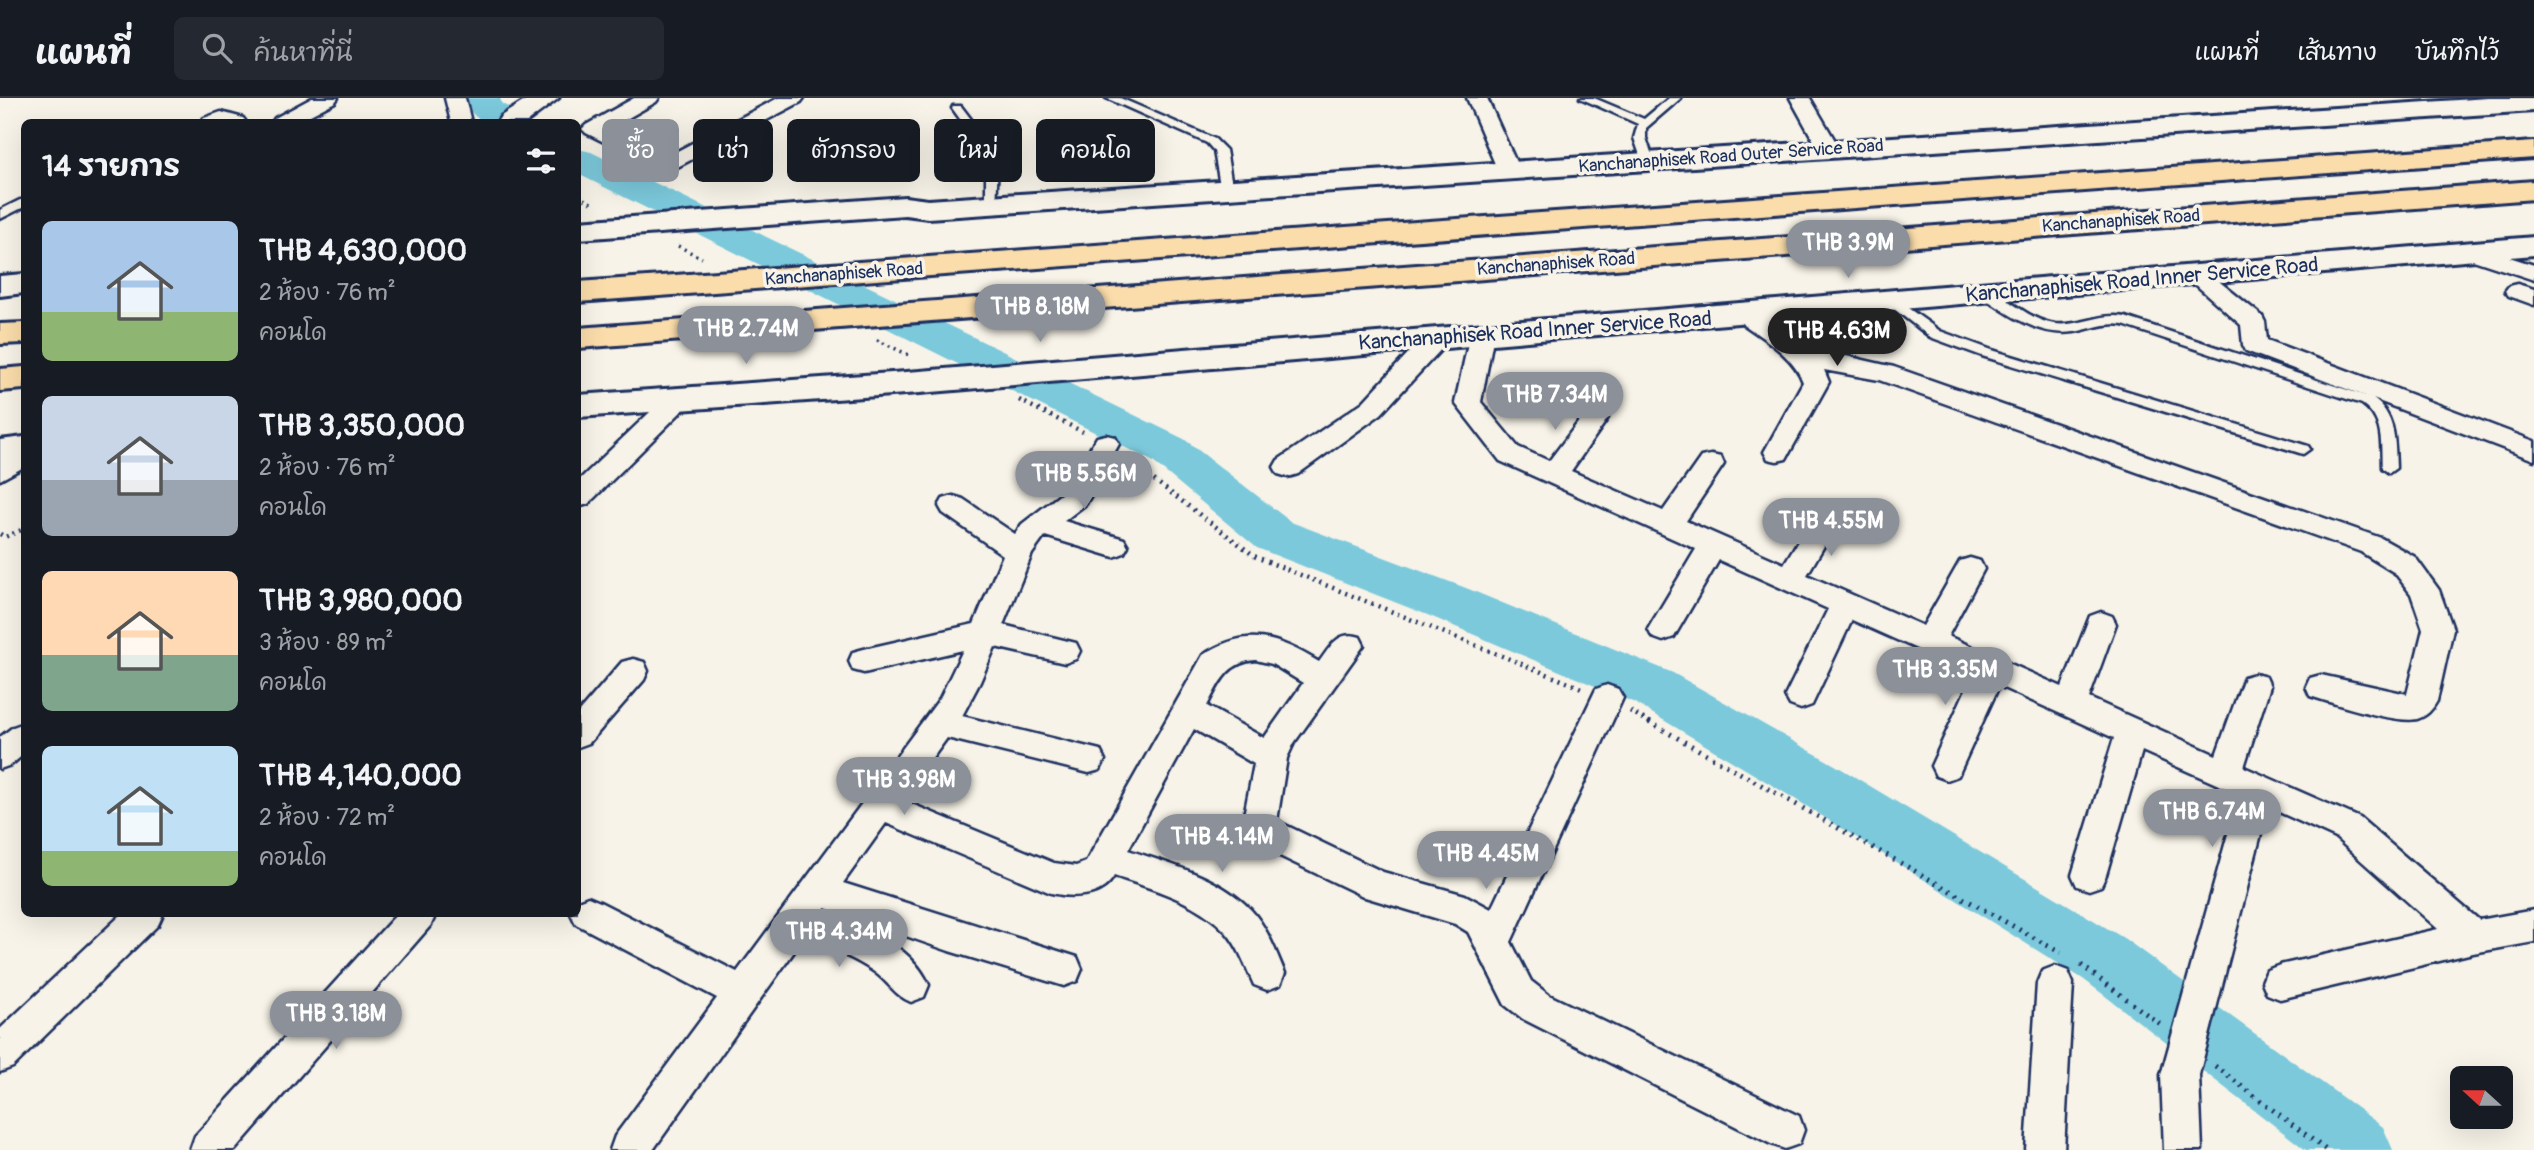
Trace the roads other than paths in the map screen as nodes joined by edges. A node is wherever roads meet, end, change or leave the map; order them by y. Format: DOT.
graph roads {
  1 [pos="328,98"];
  2 [pos="456,98"];
  3 [pos="649,98"];
  4 [pos="794,98"];
  5 [pos="1111,98"];
  6 [pos="1477,98"];
  7 [pos="1586,98"];
  8 [pos="1676,98"];
  9 [pos="1800,98"];
  10 [pos="542,100"];
  11 [pos="2534,103"];
  12 [pos="957,108"];
  13 [pos="288,119"];
  14 [pos="460,119"];
  15 [pos="514,119"];
  16 [pos="1645,123"];
  17 [pos="1829,149"];
  18 [pos="2534,150"];
  19 [pos="1648,161"];
  20 [pos="1509,171"];
  21 [pos="2534,190"];
  22 [pos="1227,191"];
  23 [pos="21,204"];
  24 [pos="992,205"];
  25 [pos="0,215"];
  26 [pos="581,234"];
  27 [pos="2534,246"];
  28 [pos="2469,251"];
  29 [pos="21,268"];
  30 [pos="0,269"];
  31 [pos="2534,273"];
  32 [pos="2197,275"];
  33 [pos="21,284"];
  34 [pos="0,286"];
  35 [pos="581,292"];
  36 [pos="1987,294"];
  37 [pos="1894,302"];
  38 [pos="1745,314"];
  39 [pos="21,333"];
  40 [pos="0,334"];
  41 [pos="1482,334"];
  42 [pos="581,338"];
  43 [pos="1436,338"];
  44 [pos="1804,360"];
  45 [pos="21,379"];
  46 [pos="0,380"];
  47 [pos="681,397"];
  48 [pos="581,406"];
  49 [pos="1595,418"];
  50 [pos="1106,444"];
  51 [pos="0,445"];
  52 [pos="21,448"];
  53 [pos="21,448"];
  54 [pos="2303,449"];
  55 [pos="2534,451"];
  56 [pos="0,452"];
  57 [pos="1776,452"];
  58 [pos="21,457"];
  59 [pos="1712,464"];
  60 [pos="1288,467"];
  61 [pos="2389,468"];
  62 [pos="0,470"];
  63 [pos="1554,474"];
  64 [pos="581,494"];
  65 [pos="953,506"];
  66 [pos="1830,512"];
  67 [pos="1040,524"];
  68 [pos="1668,525"];
  69 [pos="1713,545"];
  70 [pos="1114,546"];
  71 [pos="1019,551"];
  72 [pos="1970,569"];
  73 [pos="1790,579"];
  74 [pos="1845,603"];
  75 [pos="2101,624"];
  76 [pos="1664,628"];
  77 [pos="985,633"];
  78 [pos="1930,641"];
  79 [pos="1349,645"];
  80 [pos="1065,651"];
  81 [pos="864,661"];
  82 [pos="1991,669"];
  83 [pos="634,671"];
  84 [pos="1323,680"];
  85 [pos="2255,686"];
  86 [pos="2321,687"];
  87 [pos="1801,696"];
  88 [pos="1607,698"];
  89 [pos="2070,704"];
  90 [pos="1187,710"];
  91 [pos="940,723"];
  92 [pos="581,731"];
  93 [pos="2132,732"];
  94 [pos="21,738"];
  95 [pos="0,756"];
  96 [pos="1271,758"];
  97 [pos="1089,760"];
  98 [pos="1947,766"];
  99 [pos="2227,774"];
  100 [pos="2257,787"];
  101 [pos="879,805"];
  102 [pos="1107,858"];
  103 [pos="2089,875"];
  104 [pos="817,890"];
  105 [pos="588,913"];
  106 [pos="143,917"];
  107 [pos="416,917"];
  108 [pos="796,920"];
  109 [pos="2534,926"];
  110 [pos="2473,937"];
  111 [pos="1493,943"];
  112 [pos="1064,970"];
  113 [pos="1268,973"];
  114 [pos="2280,982"];
  115 [pos="2055,983"];
  116 [pos="911,985"];
  117 [pos="743,993"];
  118 [pos="0,1054"];
  119 [pos="1785,1129"];
  120 [pos="209,1150"];
  121 [pos="629,1150"];
  122 [pos="2045,1150"];
  123 [pos="2183,1150"];
  1 -- 13 [label="street"];
  2 -- 14 [label="street"];
  3 -- 4 [label="street"];
  5 -- 22 [label="lane"];
  6 -- 20 [label="street"];
  7 -- 16 [label="lane"];
  8 -- 16 [label="lane"];
  9 -- 17 [label="street"];
  10 -- 15 [label="street"];
  11 -- 17 [label="main road, Kanchanaphisek Road Outer Service Road"];
  12 -- 24 [label="lane"];
  16 -- 19 [label="lane"];
  17 -- 19 [label="main road, Kanchanaphisek Road Outer Service Road"];
  18 -- 35 [label="highway, Kanchanaphisek Road"];
  19 -- 20 [label="main road, Kanchanaphisek Road Outer Service Road"];
  20 -- 22 [label="main road, Kanchanaphisek Road Outer Service Road"];
  21 -- 42 [label="highway, Kanchanaphisek Road"];
  22 -- 24 [label="main road, Kanchanaphisek Road Outer Service Road"];
  23 -- 25 [label="lane"];
  24 -- 26 [label="main road, Kanchanaphisek Road Outer Service Road"];
  27 -- 28 [label="main road, Kanchanaphisek Road Inner Service Road"];
  28 -- 31 [label="street"];
  28 -- 32 [label="main road, Kanchanaphisek Road Inner Service Road"];
  29 -- 30 [label="main road"];
  32 -- 36 [label="main road, Kanchanaphisek Road Inner Service Road"];
  32 -- 55 [label="street"];
  33 -- 34 [label="main road"];
  36 -- 37 [label="main road, Kanchanaphisek Road Inner Service Road"];
  36 -- 61 [label="lane"];
  37 -- 38 [label="main road, Kanchanaphisek Road Inner Service Road"];
  37 -- 54 [label="lane"];
  38 -- 41 [label="main road, Kanchanaphisek Road Inner Service Road"];
  38 -- 44 [label="street"];
  39 -- 40 [label="highway"];
  41 -- 43 [label="main road, Kanchanaphisek Road Inner Service Road"];
  41 -- 63 [label="street"];
  43 -- 47 [label="main road, Kanchanaphisek Road Inner Service Road"];
  43 -- 60 [label="street"];
  44 -- 57 [label="street"];
  44 -- 86 [label="street"];
  45 -- 46 [label="highway"];
  47 -- 48 [label="main road, Kanchanaphisek Road Inner Service Road"];
  47 -- 64 [label="street"];
  49 -- 63 [label="street"];
  50 -- 67 [label="street"];
  51 -- 52 [label="main road"];
  53 -- 56 [label="main road"];
  58 -- 62 [label="street"];
  59 -- 68 [label="street"];
  63 -- 68 [label="street"];
  65 -- 71 [label="street"];
  66 -- 73 [label="street"];
  67 -- 70 [label="street"];
  67 -- 71 [label="street"];
  68 -- 69 [label="street"];
  69 -- 73 [label="street"];
  69 -- 76 [label="street"];
  71 -- 77 [label="street"];
  72 -- 78 [label="street"];
  73 -- 74 [label="street"];
  74 -- 78 [label="street"];
  74 -- 87 [label="street"];
  75 -- 89 [label="street"];
  77 -- 80 [label="street"];
  77 -- 81 [label="street"];
  77 -- 91 [label="street"];
  78 -- 82 [label="street"];
  79 -- 84 [label="street"];
  82 -- 89 [label="street"];
  82 -- 98 [label="street"];
  83 -- 92 [label="street"];
  84 -- 90 [label="street"];
  84 -- 96 [label="street"];
  85 -- 99 [label="street"];
  88 -- 111 [label="street"];
  89 -- 93 [label="street"];
  90 -- 96 [label="street"];
  90 -- 102 [label="street"];
  91 -- 97 [label="street"];
  91 -- 101 [label="street"];
  93 -- 99 [label="street"];
  93 -- 103 [label="street"];
  94 -- 95 [label="street"];
  96 -- 111 [label="street"];
  99 -- 100 [label="street"];
  100 -- 110 [label="street"];
  100 -- 123 [label="street"];
  101 -- 102 [label="street"];
  101 -- 104 [label="street"];
  102 -- 113 [label="street"];
  104 -- 108 [label="street"];
  104 -- 112 [label="street"];
  105 -- 117 [label="street"];
  106 -- 118 [label="street"];
  107 -- 120 [label="street"];
  108 -- 116 [label="street"];
  108 -- 117 [label="street"];
  109 -- 110 [label="street"];
  110 -- 114 [label="street"];
  111 -- 119 [label="street"];
  115 -- 122 [label="street"];
  117 -- 121 [label="street"];
}
